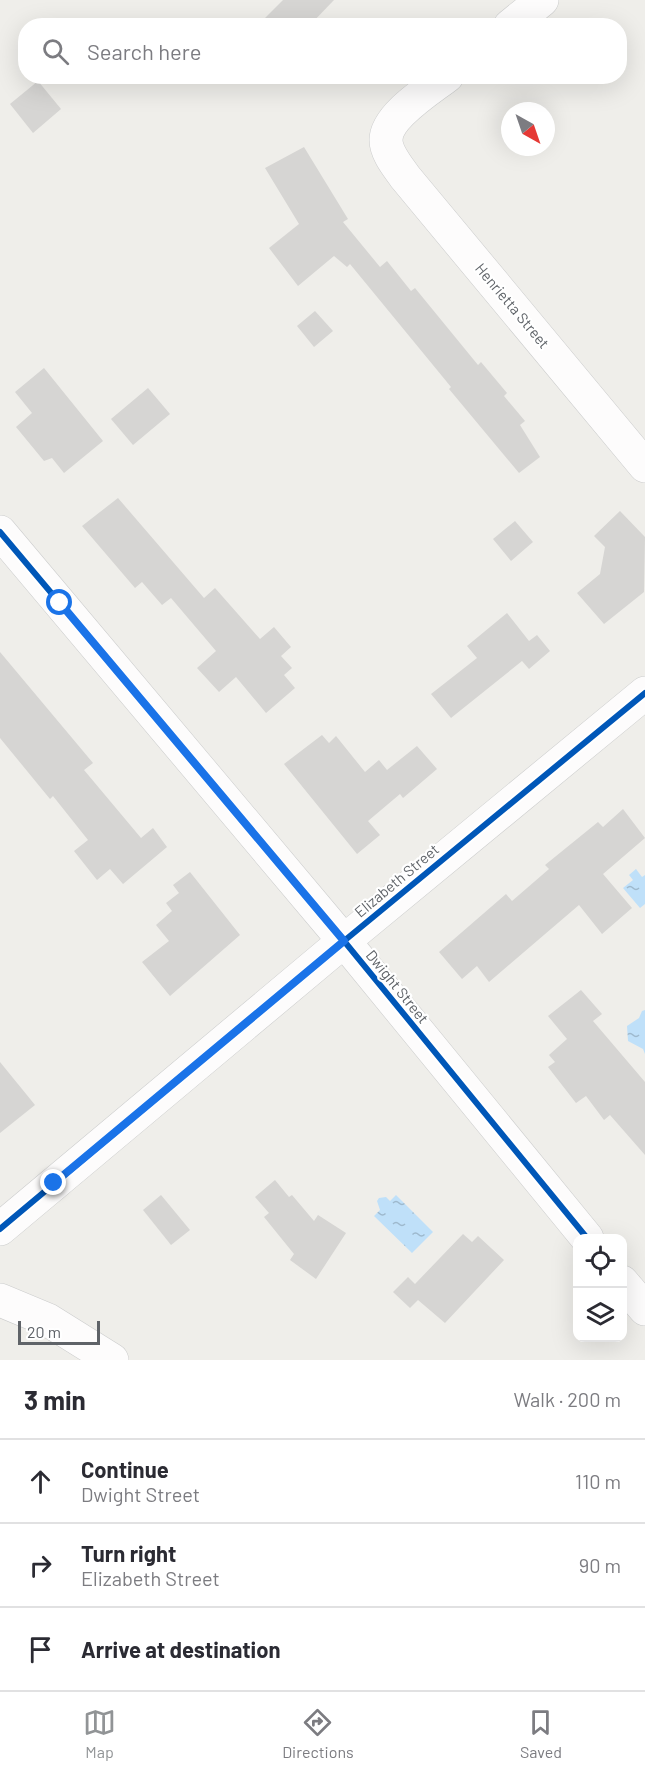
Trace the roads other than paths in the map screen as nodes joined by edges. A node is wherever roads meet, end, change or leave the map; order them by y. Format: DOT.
graph roads {
  1 [pos="542,0"];
  2 [pos="520,18"];
  3 [pos="437,84"];
  4 [pos="645,466"];
  5 [pos="0,532"];
  6 [pos="645,693"];
  7 [pos="344,941"];
  8 [pos="0,1229"];
  9 [pos="583,1234"];
  10 [pos="627,1288"];
  11 [pos="0,1300"];
  12 [pos="645,1309"];
  13 [pos="112,1360"];
  1 -- 2 [label="street"];
  3 -- 4 [label="street, Henrietta Street"];
  5 -- 7 [label="street, Dwight Street"];
  6 -- 7 [label="street, Elizabeth Street"];
  7 -- 8 [label="street, Elizabeth Street"];
  7 -- 9 [label="street, Dwight Street"];
  10 -- 12 [label="street"];
  11 -- 13 [label="street"];
}
